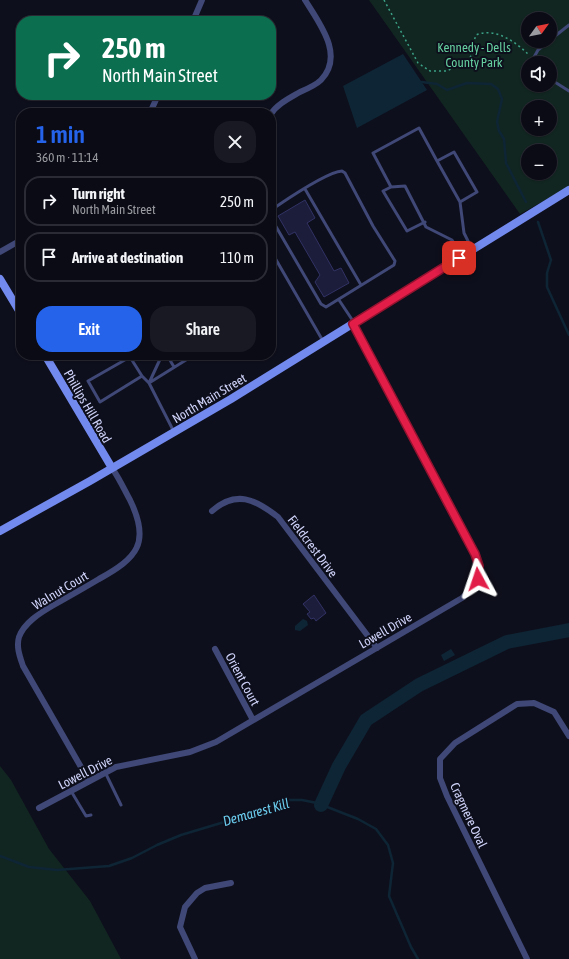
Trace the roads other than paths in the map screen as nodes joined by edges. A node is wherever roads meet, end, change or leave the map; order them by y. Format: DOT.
graph roads {
  1 [pos="202,0"];
  2 [pos="305,0"];
  3 [pos="194,16"];
  4 [pos="569,25"];
  5 [pos="557,35"];
  6 [pos="557,83"];
  7 [pos="569,91"];
  8 [pos="276,110"];
  9 [pos="437,161"];
  10 [pos="391,187"];
  11 [pos="305,189"];
  12 [pos="569,190"];
  13 [pos="460,202"];
  14 [pos="276,207"];
  15 [pos="425,222"];
  16 [pos="276,227"];
  17 [pos="16,243"];
  18 [pos="473,250"];
  19 [pos="0,252"];
  20 [pos="462,256"];
  21 [pos="276,260"];
  22 [pos="0,279"];
  23 [pos="361,285"];
  24 [pos="339,300"];
  25 [pos="16,306"];
  26 [pos="353,323"];
  27 [pos="323,341"];
  28 [pos="48,360"];
  29 [pos="125,360"];
  30 [pos="132,360"];
  31 [pos="160,360"];
  32 [pos="170,360"];
  33 [pos="186,360"];
  34 [pos="174,367"];
  35 [pos="142,376"];
  36 [pos="149,383"];
  37 [pos="174,432"];
  38 [pos="112,468"];
  39 [pos="212,511"];
  40 [pos="0,531"];
  41 [pos="376,648"];
  42 [pos="215,649"];
  43 [pos="253,720"];
  44 [pos="569,736"];
  45 [pos="105,772"];
  46 [pos="89,781"];
  47 [pos="71,791"];
  48 [pos="121,806"];
  49 [pos="39,808"];
  50 [pos="91,815"];
  51 [pos="231,883"];
  52 [pos="195,959"];
  53 [pos="527,959"];
  1 -- 3 [label="street"];
  2 -- 8 [label="street"];
  4 -- 5 [label="lane"];
  6 -- 7 [label="lane"];
  9 -- 10 [label="lane"];
  9 -- 13 [label="lane"];
  9 -- 13 [label="lane"];
  10 -- 15 [label="lane"];
  10 -- 15 [label="lane"];
  11 -- 14 [label="lane"];
  11 -- 23 [label="lane"];
  11 -- 23 [label="lane"];
  12 -- 18 [label="street, North Main Street"];
  13 -- 18 [label="lane"];
  15 -- 20 [label="lane"];
  16 -- 24 [label="lane"];
  17 -- 19 [label="street"];
  18 -- 20 [label="street, North Main Street"];
  20 -- 26 [label="street, North Main Street"];
  21 -- 27 [label="lane"];
  22 -- 25 [label="street"];
  23 -- 24 [label="lane"];
  24 -- 26 [label="lane"];
  26 -- 27 [label="street, North Main Street"];
  26 -- 41 [label="street, Lowell Drive"];
  27 -- 37 [label="street, North Main Street"];
  28 -- 38 [label="street, Phillips Hill Road"];
  29 -- 35 [label="lane"];
  30 -- 35 [label="lane"];
  31 -- 36 [label="lane"];
  32 -- 34 [label="lane"];
  33 -- 34 [label="lane"];
  34 -- 36 [label="lane"];
  35 -- 36 [label="lane"];
  36 -- 37 [label="lane"];
  37 -- 38 [label="street, North Main Street"];
  38 -- 40 [label="street, North Main Street"];
  38 -- 46 [label="street, Walnut Court"];
  39 -- 41 [label="street, Fieldcrest Drive"];
  41 -- 43 [label="street, Lowell Drive"];
  42 -- 43 [label="street, Orient Court"];
  43 -- 45 [label="street, Lowell Drive"];
  44 -- 53 [label="street, Cragmere Oval"];
  45 -- 46 [label="street, Lowell Drive"];
  45 -- 48 [label="lane"];
  46 -- 47 [label="street, Lowell Drive"];
  47 -- 49 [label="street, Lowell Drive"];
  47 -- 50 [label="lane"];
  51 -- 52 [label="street"];
}
